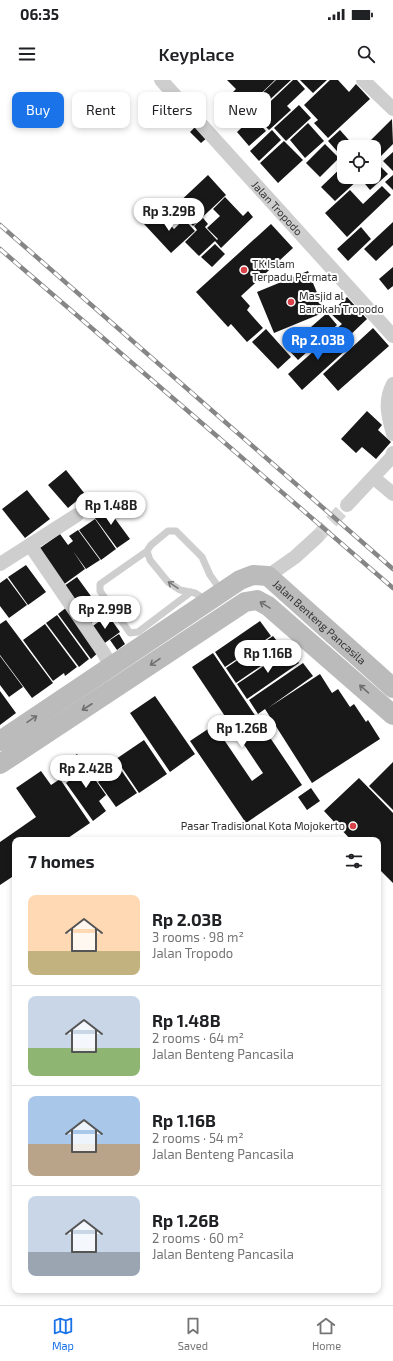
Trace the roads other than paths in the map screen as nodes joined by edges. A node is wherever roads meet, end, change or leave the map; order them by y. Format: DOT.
graph roads {
  1 [pos="161,80"];
  2 [pos="364,80"];
  3 [pos="393,109"];
  4 [pos="393,336"];
  5 [pos="393,384"];
  6 [pos="393,434"];
  7 [pos="393,453"];
  8 [pos="374,478"];
  9 [pos="393,494"];
  10 [pos="347,505"];
  11 [pos="77,515"];
  12 [pos="317,537"];
  13 [pos="30,545"];
  14 [pos="146,551"];
  15 [pos="0,564"];
  16 [pos="268,576"];
  17 [pos="191,592"];
  18 [pos="215,597"];
  19 [pos="108,668"];
  20 [pos="120,685"];
  21 [pos="393,688"];
  22 [pos="393,715"];
  23 [pos="0,741"];
  24 [pos="0,764"];
  1 -- 4 [label="street, Jalan Tropodo"];
  2 -- 3 [label="street"];
  5 -- 6 [label="street"];
  7 -- 8 [label="street"];
  8 -- 9 [label="street"];
  8 -- 10 [label="street"];
  11 -- 13 [label="street"];
  12 -- 16 [label="street"];
  13 -- 15 [label="street"];
  13 -- 19 [label="street"];
  17 -- 14 [label="lane, one-way"];
  14 -- 17 [label="lane"];
  14 -- 18 [label="lane"];
  16 -- 18 [label="street, Jalan Benteng Pancasila"];
  16 -- 21 [label="street, Jalan Benteng Pancasila"];
  17 -- 18 [label="lane"];
  18 -- 19 [label="street, Jalan Benteng Pancasila"];
  19 -- 20 [label="street"];
  23 -- 19 [label="street, Jalan Benteng Pancasila, one-way"];
  22 -- 20 [label="street, Jalan Benteng Pancasila, one-way"];
  20 -- 24 [label="street, Jalan Benteng Pancasila, one-way"];
}
